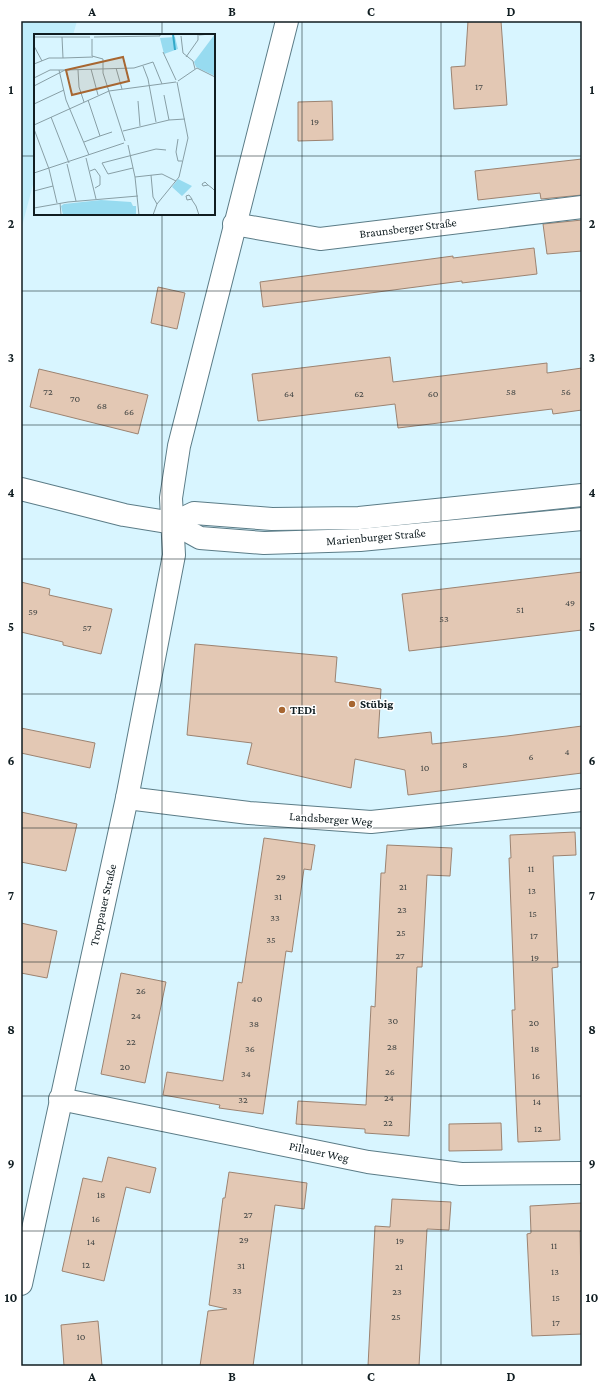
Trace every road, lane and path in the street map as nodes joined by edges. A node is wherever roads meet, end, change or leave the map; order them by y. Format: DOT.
graph roads {
  1 [pos="287,21"];
  2 [pos="582,207"];
  3 [pos="234,224"];
  4 [pos="21,489"];
  5 [pos="582,495"];
  6 [pos="582,519"];
  7 [pos="173,523"];
  8 [pos="127,798"];
  9 [pos="582,800"];
  10 [pos="60,1099"];
  11 [pos="582,1173"];
  12 [pos="21,1284"];
  1 -- 3 [label="street"];
  2 -- 3 [label="street, Braunsberger Straße"];
  3 -- 7 [label="street"];
  4 -- 7 [label="street, Marienburger Straße"];
  5 -- 7 [label="street, Marienburger Straße"];
  6 -- 7 [label="street, Marienburger Straße"];
  7 -- 8 [label="street, Troppauer Straße"];
  8 -- 9 [label="street, Landsberger Weg"];
  8 -- 10 [label="street, Troppauer Straße"];
  10 -- 11 [label="street, Pillauer Weg"];
  10 -- 12 [label="street, Troppauer Straße"];
}
